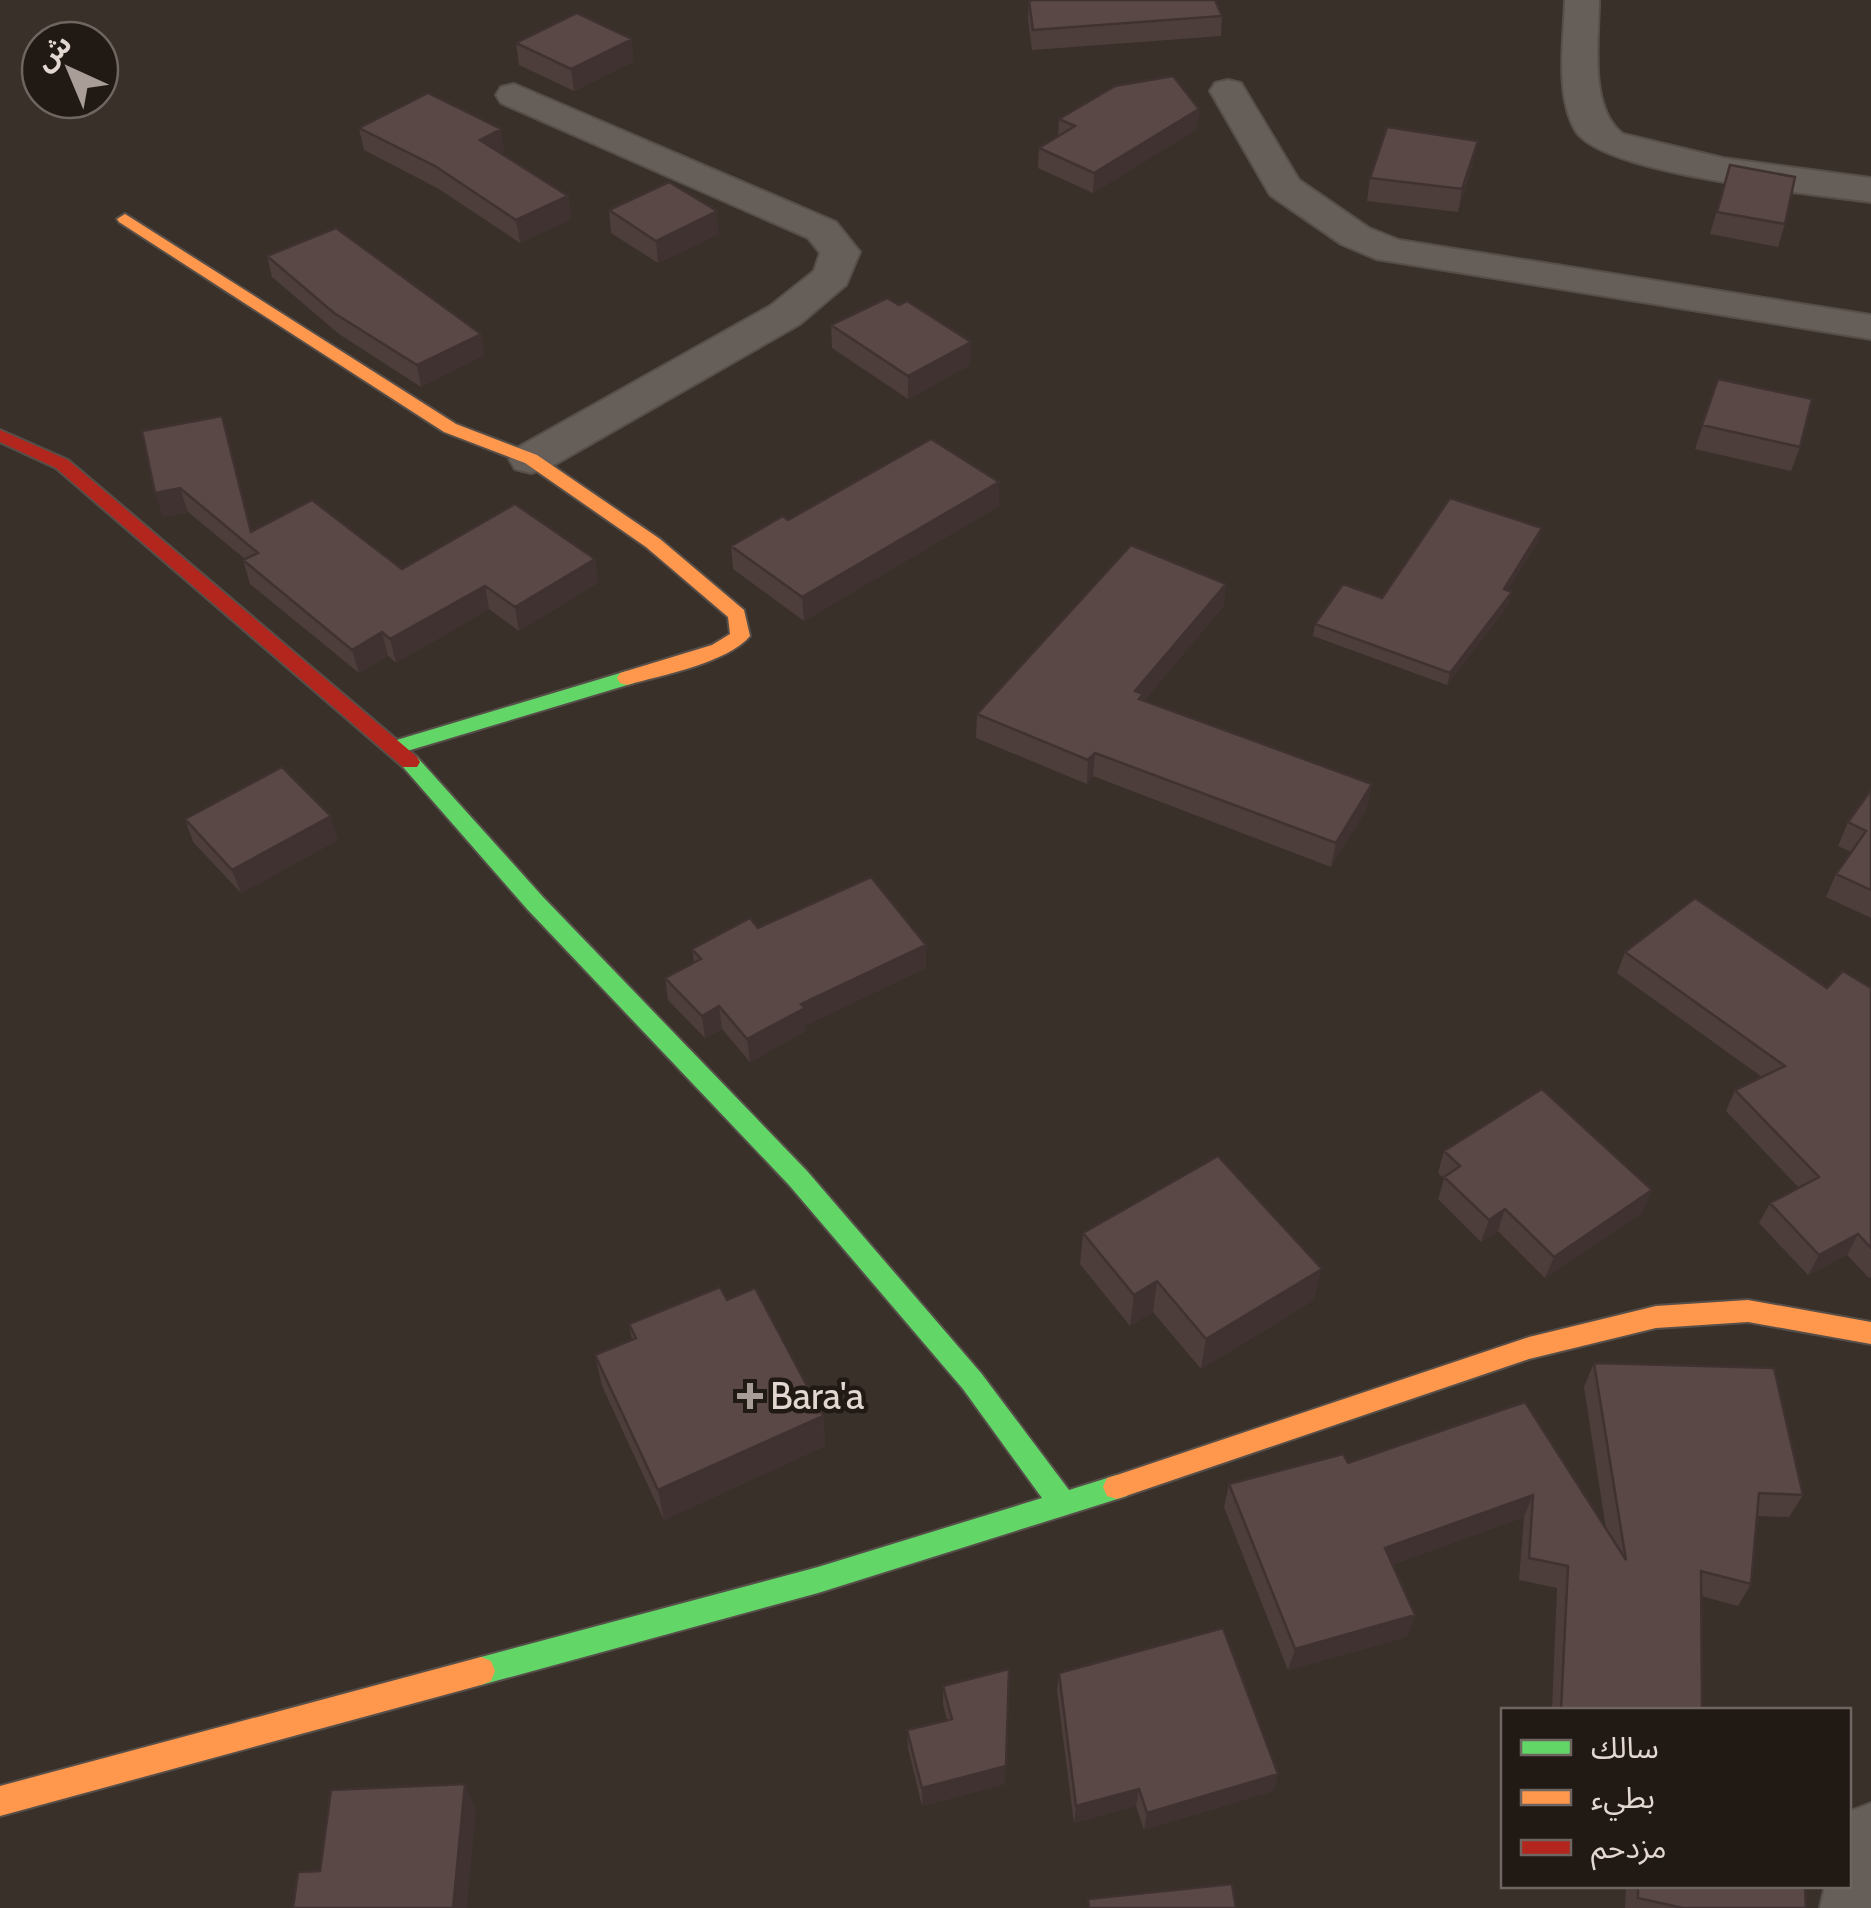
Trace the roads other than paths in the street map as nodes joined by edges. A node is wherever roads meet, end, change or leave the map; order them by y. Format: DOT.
graph roads {
  1 [pos="1582,0"];
  2 [pos="1228,92"];
  3 [pos="514,96"];
  4 [pos="1871,190"];
  5 [pos="125,218"];
  6 [pos="1871,327"];
  7 [pos="0,434"];
  8 [pos="531,459"];
  9 [pos="397,747"];
  10 [pos="1871,1333"];
  11 [pos="1063,1504"];
  12 [pos="0,1801"];
  13 [pos="1871,1840"];
  14 [pos="1858,1908"];
  1 -- 4 [label="street"];
  2 -- 6 [label="street"];
  3 -- 8 [label="street"];
  5 -- 8 [label="street"];
  7 -- 9 [label="street"];
  8 -- 9 [label="street"];
  9 -- 11 [label="street"];
  10 -- 11 [label="street"];
  11 -- 12 [label="street"];
  13 -- 14 [label="street"];
}
